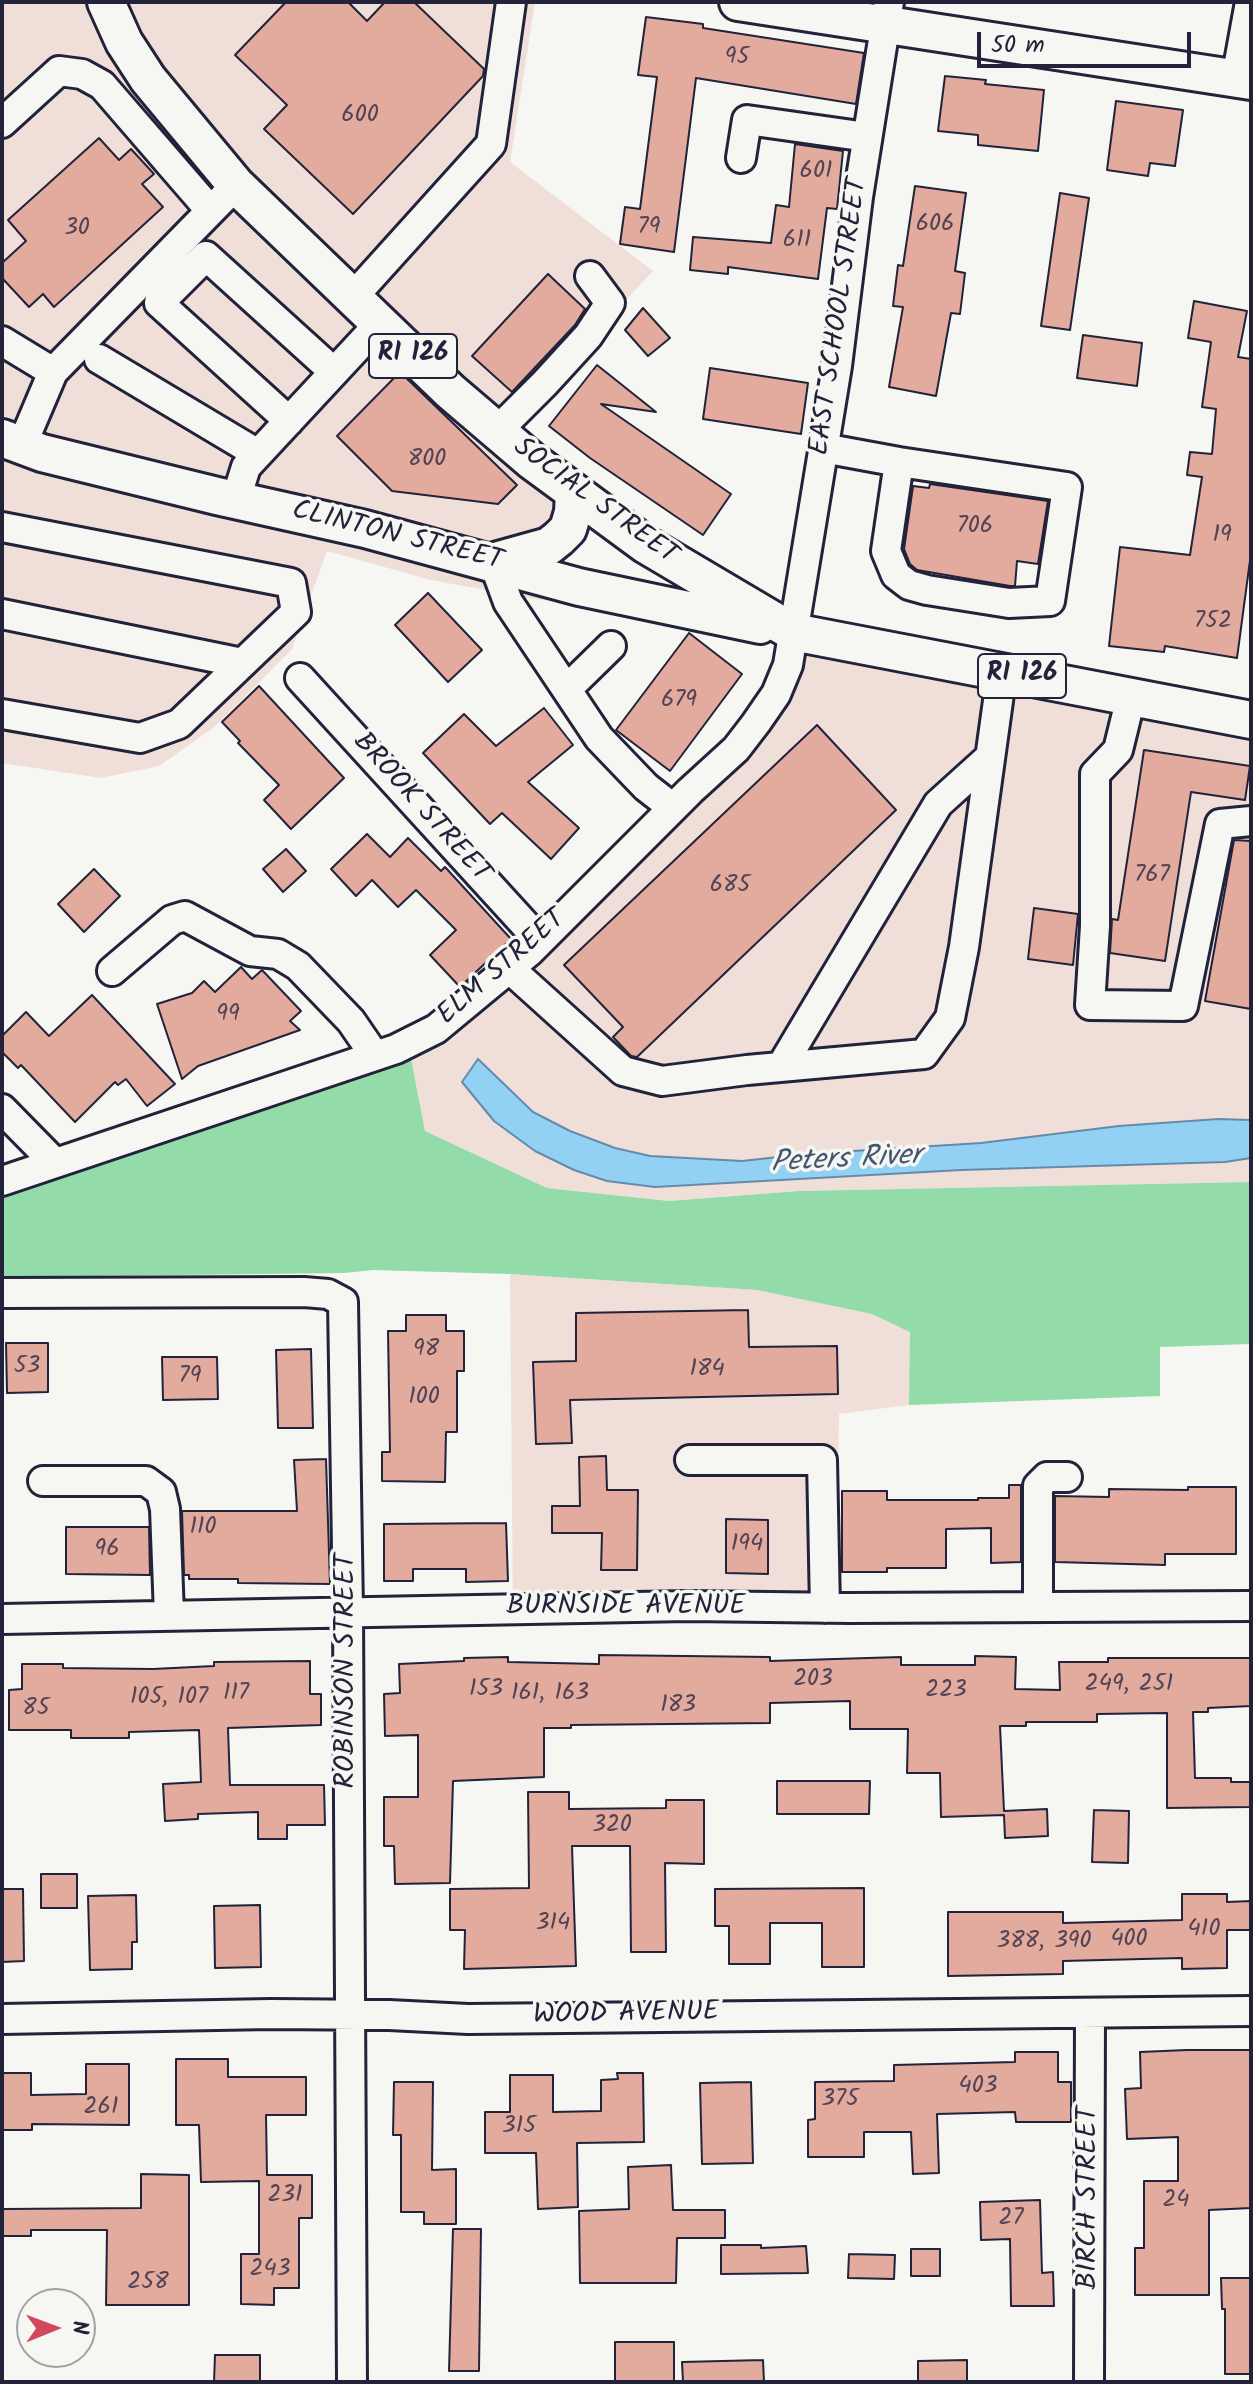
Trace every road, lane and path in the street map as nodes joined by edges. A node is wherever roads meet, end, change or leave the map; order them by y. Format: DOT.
graph roads {
  1 [pos="106,2"];
  2 [pos="511,2"];
  3 [pos="738,2"];
  4 [pos="1250,2"];
  5 [pos="887,12"];
  6 [pos="1244,80"];
  7 [pos="2,123"];
  8 [pos="867,137"];
  9 [pos="741,158"];
  10 [pos="236,185"];
  11 [pos="210,210"];
  12 [pos="590,276"];
  13 [pos="352,298"];
  14 [pos="379,324"];
  15 [pos="2,341"];
  16 [pos="99,359"];
  17 [pos="53,372"];
  18 [pos="334,372"];
  19 [pos="289,421"];
  20 [pos="497,431"];
  21 [pos="12,442"];
  22 [pos="823,448"];
  23 [pos="258,454"];
  24 [pos="899,462"];
  25 [pos="574,492"];
  26 [pos="236,499"];
  27 [pos="2,527"];
  28 [pos="493,561"];
  29 [pos="2,614"];
  30 [pos="793,632"];
  31 [pos="611,646"];
  32 [pos="242,663"];
  33 [pos="1002,672"];
  34 [pos="300,678"];
  35 [pos="567,689"];
  36 [pos="1131,697"];
  37 [pos="2,714"];
  38 [pos="1250,716"];
  39 [pos="990,757"];
  40 [pos="673,808"];
  41 [pos="1251,821"];
  42 [pos="540,941"];
  43 [pos="510,969"];
  44 [pos="112,971"];
  45 [pos="375,1056"];
  46 [pos="781,1067"];
  47 [pos="2,1109"];
  48 [pos="55,1163"];
  49 [pos="2,1181"];
  50 [pos="2,1293"];
  51 [pos="690,1460"];
  52 [pos="1067,1477"];
  53 [pos="43,1481"];
  54 [pos="1251,1606"];
  55 [pos="1038,1607"];
  56 [pos="825,1608"];
  57 [pos="348,1611"];
  58 [pos="169,1615"];
  59 [pos="2,1619"];
  60 [pos="1251,2011"];
  61 [pos="1090,2014"];
  62 [pos="351,2016"];
  63 [pos="2,2019"];
  64 [pos="352,2382"];
  65 [pos="1089,2382"];
  1 -- 10 [label="main road, SOCIAL STREET / RI 126"];
  2 -- 13 [label="street"];
  3 -- 5 [label="main road"];
  4 -- 6 [label="street"];
  5 -- 6 [label="main road"];
  5 -- 8 [label="street, EAST SCHOOL STREET"];
  7 -- 11 [label="street"];
  8 -- 9 [label="street"];
  8 -- 22 [label="street, EAST SCHOOL STREET"];
  10 -- 11 [label="street"];
  10 -- 13 [label="main road, SOCIAL STREET / RI 126"];
  11 -- 17 [label="street"];
  12 -- 20 [label="street"];
  13 -- 14 [label="main road, SOCIAL STREET / RI 126"];
  14 -- 18 [label="street"];
  14 -- 20 [label="main road, SOCIAL STREET / RI 126"];
  15 -- 17 [label="street"];
  16 -- 23 [label="street"];
  17 -- 21 [label="street"];
  18 -- 19 [label="street"];
  18 -- 19 [label="street"];
  19 -- 23 [label="street"];
  20 -- 25 [label="main road, SOCIAL STREET / RI 126"];
  21 -- 26 [label="main road, CLINTON STREET / RI 126"];
  22 -- 24 [label="street"];
  22 -- 30 [label="street, EAST SCHOOL STREET"];
  23 -- 26 [label="street"];
  24 -- 24 [label="street"];
  25 -- 28 [label="main road"];
  25 -- 30 [label="main road, SOCIAL STREET / RI 126"];
  26 -- 28 [label="main road, CLINTON STREET / RI 126"];
  27 -- 32 [label="street"];
  28 -- 30 [label="main road, CLINTON STREET / RI 126"];
  28 -- 35 [label="street"];
  29 -- 32 [label="street"];
  30 -- 33 [label="main road, SOCIAL STREET / RI 126"];
  30 -- 40 [label="street, ELM STREET"];
  31 -- 35 [label="street"];
  32 -- 37 [label="street"];
  33 -- 36 [label="main road, SOCIAL STREET / RI 126"];
  33 -- 39 [label="street"];
  34 -- 42 [label="street, BROOK STREET"];
  35 -- 40 [label="street"];
  36 -- 38 [label="main road, SOCIAL STREET / RI 126"];
  36 -- 41 [label="street"];
  39 -- 46 [label="street"];
  39 -- 46 [label="street"];
  40 -- 42 [label="street, ELM STREET"];
  42 -- 43 [label="street, ELM STREET"];
  43 -- 45 [label="street, ELM STREET"];
  43 -- 46 [label="street"];
  44 -- 45 [label="street"];
  45 -- 48 [label="street, ELM STREET"];
  47 -- 48 [label="street"];
  48 -- 49 [label="street, ELM STREET"];
  50 -- 57 [label="street, ROBINSON STREET"];
  51 -- 56 [label="street"];
  52 -- 55 [label="street"];
  53 -- 58 [label="street"];
  54 -- 55 [label="street, BURNSIDE AVENUE"];
  55 -- 56 [label="street, BURNSIDE AVENUE"];
  56 -- 57 [label="street, BURNSIDE AVENUE"];
  57 -- 58 [label="street, BURNSIDE AVENUE"];
  57 -- 62 [label="street, ROBINSON STREET"];
  58 -- 59 [label="street, BURNSIDE AVENUE"];
  60 -- 61 [label="street, WOOD AVENUE"];
  61 -- 62 [label="street, WOOD AVENUE"];
  61 -- 65 [label="street, BIRCH STREET"];
  62 -- 63 [label="street, WOOD AVENUE"];
  62 -- 64 [label="street, ROBINSON STREET"];
}
